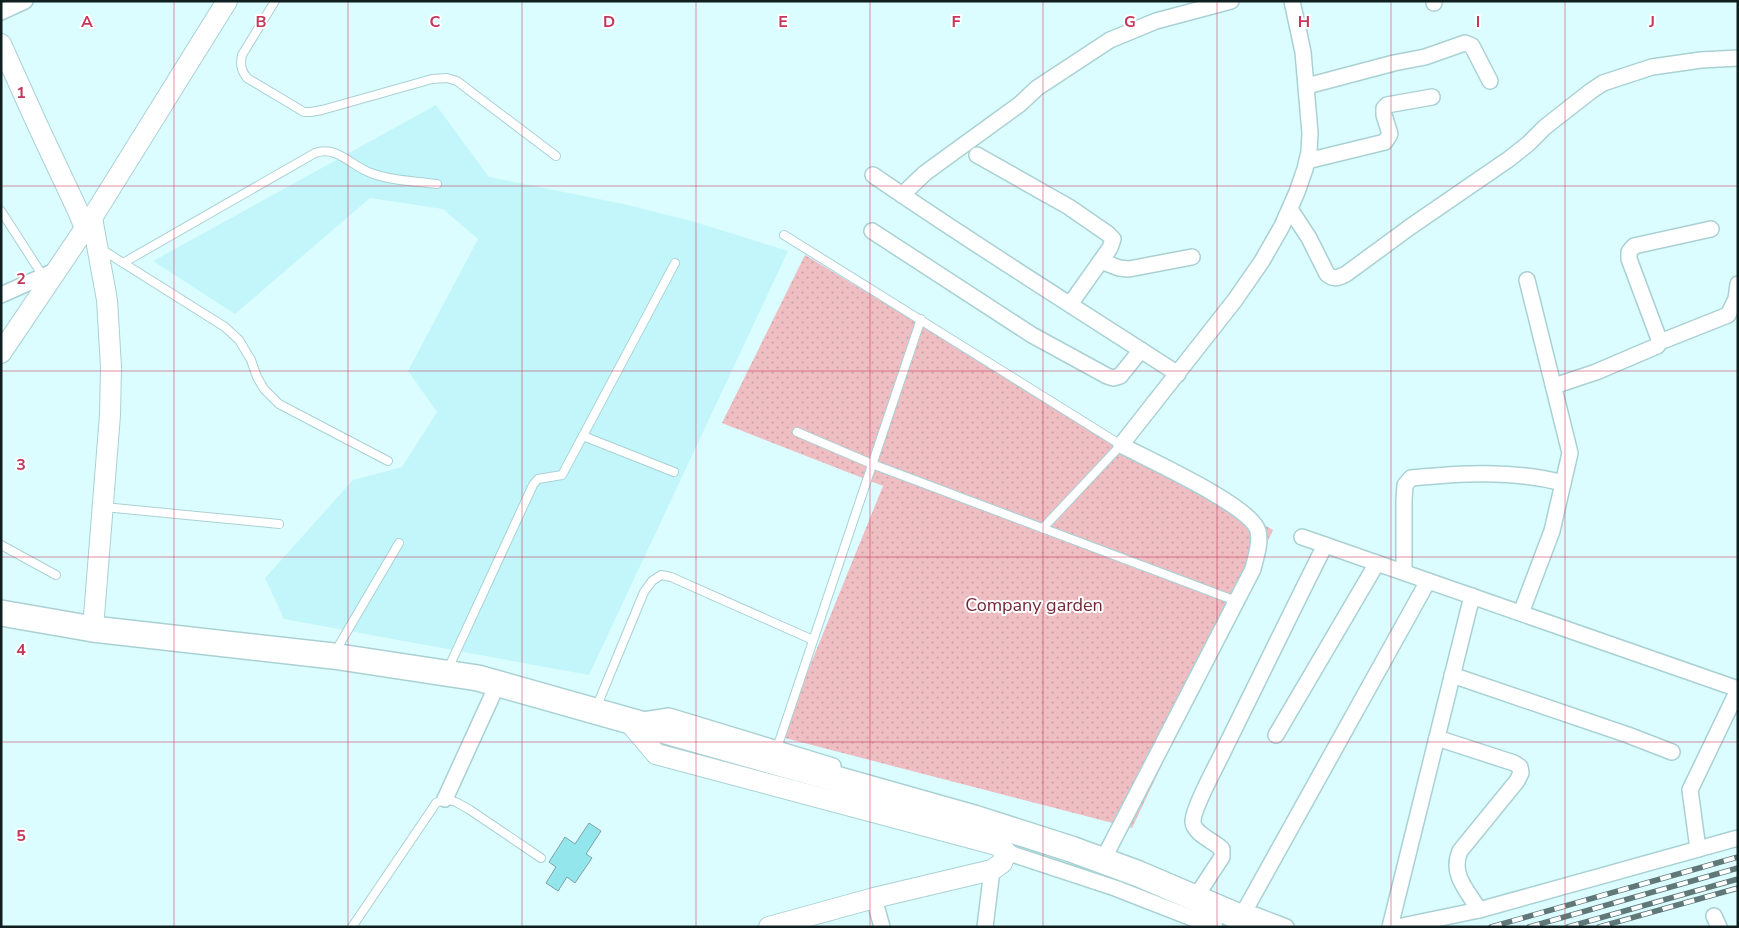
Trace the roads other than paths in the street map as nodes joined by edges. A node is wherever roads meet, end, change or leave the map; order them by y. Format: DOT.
graph roads {
  1 [pos="25,1"];
  2 [pos="227,1"];
  3 [pos="275,1"];
  4 [pos="1231,1"];
  5 [pos="1292,1"];
  6 [pos="1,12"];
  7 [pos="1,44"];
  8 [pos="1738,58"];
  9 [pos="1490,81"];
  10 [pos="1307,86"];
  11 [pos="1432,97"];
  12 [pos="977,155"];
  13 [pos="556,156"];
  14 [pos="1307,161"];
  15 [pos="873,175"];
  16 [pos="437,184"];
  17 [pos="902,195"];
  18 [pos="1290,209"];
  19 [pos="1,211"];
  20 [pos="88,223"];
  21 [pos="1711,229"];
  22 [pos="872,231"];
  23 [pos="784,235"];
  24 [pos="97,247"];
  25 [pos="1192,256"];
  26 [pos="1101,261"];
  27 [pos="675,262"];
  28 [pos="123,263"];
  29 [pos="50,273"];
  30 [pos="1527,280"];
  31 [pos="1738,284"];
  32 [pos="1,295"];
  33 [pos="1071,304"];
  34 [pos="921,320"];
  35 [pos="1660,342"];
  36 [pos="1142,350"];
  37 [pos="1,353"];
  38 [pos="1178,374"];
  39 [pos="1554,386"];
  40 [pos="797,432"];
  41 [pos="583,436"];
  42 [pos="1121,445"];
  43 [pos="388,461"];
  44 [pos="872,464"];
  45 [pos="674,472"];
  46 [pos="1563,483"];
  47 [pos="102,506"];
  48 [pos="279,524"];
  49 [pos="1042,528"];
  50 [pos="1302,536"];
  51 [pos="399,543"];
  52 [pos="1325,544"];
  53 [pos="1,545"];
  54 [pos="1377,563"];
  55 [pos="1404,572"];
  56 [pos="56,575"];
  57 [pos="1428,581"];
  58 [pos="1472,596"];
  59 [pos="1236,601"];
  60 [pos="1,613"];
  61 [pos="1521,613"];
  62 [pos="93,629"];
  63 [pos="813,640"];
  64 [pos="333,656"];
  65 [pos="446,673"];
  66 [pos="1452,675"];
  67 [pos="498,683"];
  68 [pos="1738,690"];
  69 [pos="595,711"];
  70 [pos="630,722"];
  71 [pos="1276,735"];
  72 [pos="1437,738"];
  73 [pos="777,748"];
  74 [pos="1672,752"];
  75 [pos="445,799"];
  76 [pos="1738,838"];
  77 [pos="1698,849"];
  78 [pos="1006,852"];
  79 [pos="1106,854"];
  80 [pos="541,858"];
  81 [pos="992,870"];
  82 [pos="1199,892"];
  83 [pos="874,898"];
  84 [pos="1479,910"];
  85 [pos="1254,919"];
  86 [pos="352,927"];
  87 [pos="769,927"];
  88 [pos="882,927"];
  89 [pos="985,927"];
  90 [pos="1215,927"];
  91 [pos="1286,927"];
  92 [pos="1390,927"];
  93 [pos="1397,927"];
  1 -- 6 [label="street"];
  2 -- 20 [label="street"];
  3 -- 13 [label="lane"];
  4 -- 17 [label="street"];
  5 -- 10 [label="street"];
  7 -- 20 [label="street"];
  8 -- 18 [label="street"];
  9 -- 10 [label="street"];
  10 -- 14 [label="street"];
  11 -- 14 [label="street"];
  12 -- 26 [label="street"];
  14 -- 18 [label="street"];
  15 -- 17 [label="street"];
  16 -- 28 [label="lane"];
  17 -- 33 [label="street"];
  18 -- 38 [label="street"];
  19 -- 29 [label="lane"];
  20 -- 24 [label="street"];
  20 -- 29 [label="street"];
  21 -- 35 [label="street"];
  22 -- 36 [label="street"];
  23 -- 34 [label="lane"];
  24 -- 28 [label="lane"];
  24 -- 47 [label="street"];
  25 -- 26 [label="street"];
  26 -- 33 [label="street"];
  27 -- 41 [label="lane"];
  28 -- 43 [label="lane"];
  29 -- 32 [label="street"];
  29 -- 37 [label="street"];
  30 -- 39 [label="street"];
  31 -- 35 [label="street"];
  33 -- 36 [label="street"];
  34 -- 42 [label="lane"];
  34 -- 44 [label="lane"];
  35 -- 39 [label="street"];
  36 -- 38 [label="street"];
  38 -- 42 [label="street"];
  39 -- 46 [label="street"];
  40 -- 44 [label="lane"];
  41 -- 45 [label="lane"];
  41 -- 65 [label="lane"];
  42 -- 49 [label="lane"];
  42 -- 59 [label="street"];
  44 -- 49 [label="lane"];
  44 -- 63 [label="lane"];
  46 -- 55 [label="street"];
  46 -- 61 [label="street"];
  47 -- 48 [label="lane"];
  47 -- 62 [label="street"];
  49 -- 59 [label="lane"];
  50 -- 52 [label="street"];
  51 -- 64 [label="lane"];
  52 -- 54 [label="street"];
  52 -- 82 [label="street"];
  53 -- 56 [label="lane"];
  54 -- 55 [label="street"];
  54 -- 71 [label="street"];
  55 -- 57 [label="street"];
  57 -- 58 [label="street"];
  57 -- 85 [label="street"];
  58 -- 61 [label="street"];
  58 -- 66 [label="street"];
  59 -- 79 [label="street"];
  60 -- 62 [label="main road"];
  61 -- 68 [label="street"];
  62 -- 64 [label="main road"];
  63 -- 69 [label="lane"];
  63 -- 73 [label="lane"];
  64 -- 65 [label="main road"];
  65 -- 67 [label="main road"];
  66 -- 72 [label="street"];
  66 -- 74 [label="street"];
  67 -- 69 [label="main road"];
  67 -- 75 [label="street"];
  68 -- 77 [label="street"];
  69 -- 70 [label="main road"];
  70 -- 73 [label="street"];
  70 -- 78 [label="street"];
  70 -- 85 [label="main road"];
  72 -- 84 [label="street"];
  72 -- 92 [label="street"];
  73 -- 79 [label="street"];
  75 -- 80 [label="lane"];
  75 -- 86 [label="lane"];
  76 -- 77 [label="street"];
  77 -- 84 [label="street"];
  78 -- 81 [label="street"];
  78 -- 90 [label="street"];
  79 -- 82 [label="street"];
  81 -- 83 [label="street"];
  81 -- 89 [label="street"];
  82 -- 85 [label="street"];
  83 -- 87 [label="street"];
  83 -- 88 [label="street"];
  84 -- 93 [label="street"];
  85 -- 91 [label="street"];
}
